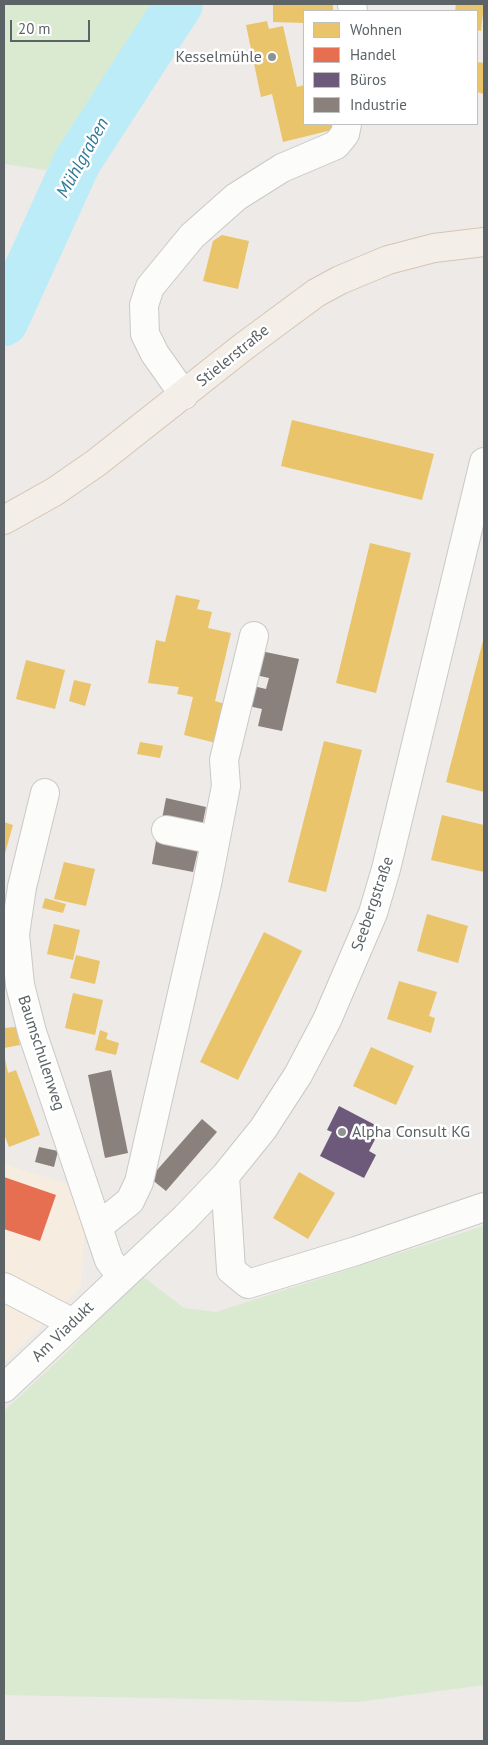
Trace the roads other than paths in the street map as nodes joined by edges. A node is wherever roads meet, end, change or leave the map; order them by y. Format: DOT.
graph roads {
  1 [pos="347,125"];
  2 [pos="484,242"];
  3 [pos="184,395"];
  4 [pos="484,462"];
  5 [pos="4,520"];
  6 [pos="254,636"];
  7 [pos="46,793"];
  8 [pos="166,830"];
  9 [pos="215,840"];
  10 [pos="225,1176"];
  11 [pos="484,1207"];
  12 [pos="99,1226"];
  13 [pos="121,1276"];
  14 [pos="4,1287"];
  15 [pos="73,1323"];
  16 [pos="4,1388"];
  1 -- 3 [label="street"];
  2 -- 3 [label="main road, Stielerstraße"];
  3 -- 5 [label="main road, Stielerstraße"];
  4 -- 10 [label="street, Seebergstraße"];
  6 -- 9 [label="street"];
  7 -- 12 [label="street, Baumschulenweg"];
  8 -- 9 [label="street"];
  9 -- 12 [label="street"];
  10 -- 11 [label="street"];
  10 -- 13 [label="street, Seebergstraße"];
  12 -- 13 [label="street, Baumschulenweg"];
  13 -- 15 [label="street, Am Viadukt"];
  14 -- 15 [label="street"];
  15 -- 16 [label="street, Am Viadukt"];
}
